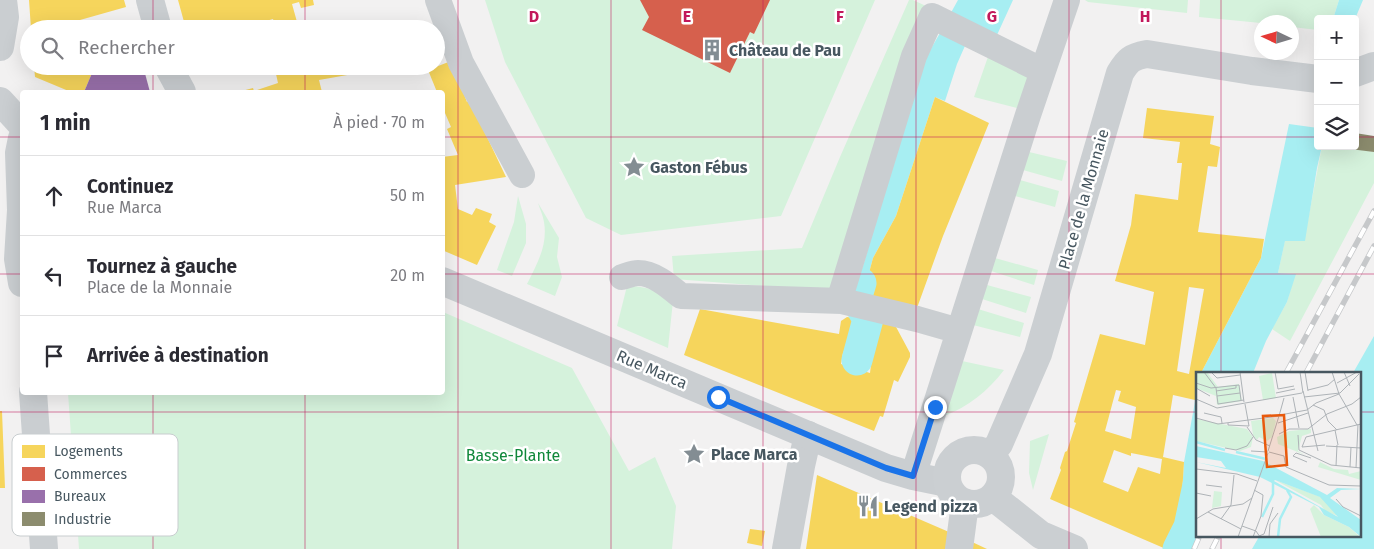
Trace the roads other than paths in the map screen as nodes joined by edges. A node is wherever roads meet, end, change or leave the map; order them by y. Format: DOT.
graph roads {
  1 [pos="4,0"];
  2 [pos="150,0"];
  3 [pos="438,0"];
  4 [pos="1067,0"];
  5 [pos="156,20"];
  6 [pos="0,47"];
  7 [pos="1374,66"];
  8 [pos="1043,71"];
  9 [pos="1359,72"];
  10 [pos="170,76"];
  11 [pos="1307,78"];
  12 [pos="180,90"];
  13 [pos="0,101"];
  14 [pos="20,123"];
  15 [pos="20,148"];
  16 [pos="20,172"];
  17 [pos="522,174"];
  18 [pos="20,235"];
  19 [pos="20,271"];
  20 [pos="622,277"];
  21 [pos="445,282"];
  22 [pos="840,301"];
  23 [pos="960,331"];
  24 [pos="33,395"];
  25 [pos="36,434"];
  26 [pos="808,435"];
  27 [pos="990,455"];
  28 [pos="913,476"];
  29 [pos="947,483"];
  30 [pos="993,497"];
  31 [pos="965,503"];
  32 [pos="43,536"];
  33 [pos="1067,546"];
  34 [pos="44,549"];
  35 [pos="786,549"];
  36 [pos="959,549"];
  1 -- 6 [label="street"];
  2 -- 5 [label="street"];
  3 -- 17 [label="street"];
  4 -- 8 [label="street"];
  7 -- 9 [label="main road"];
  8 -- 22 [label="street"];
  8 -- 23 [label="street"];
  10 -- 12 [label="street"];
  11 -- 27 [label="main road, Place de la Monnaie"];
  13 -- 14 [label="street"];
  15 -- 16 [label="street"];
  18 -- 19 [label="street"];
  20 -- 22 [label="street"];
  21 -- 26 [label="street, Rue Marca"];
  22 -- 23 [label="street"];
  23 -- 28 [label="street"];
  24 -- 25 [label="street"];
  26 -- 28 [label="street, Rue Marca"];
  26 -- 35 [label="street"];
  27 -- 29 [label="main road"];
  27 -- 30 [label="main road"];
  28 -- 29 [label="street, Rue Marca"];
  29 -- 31 [label="main road"];
  30 -- 31 [label="main road"];
  30 -- 33 [label="main road"];
  31 -- 36 [label="street"];
  32 -- 34 [label="street"];
}
